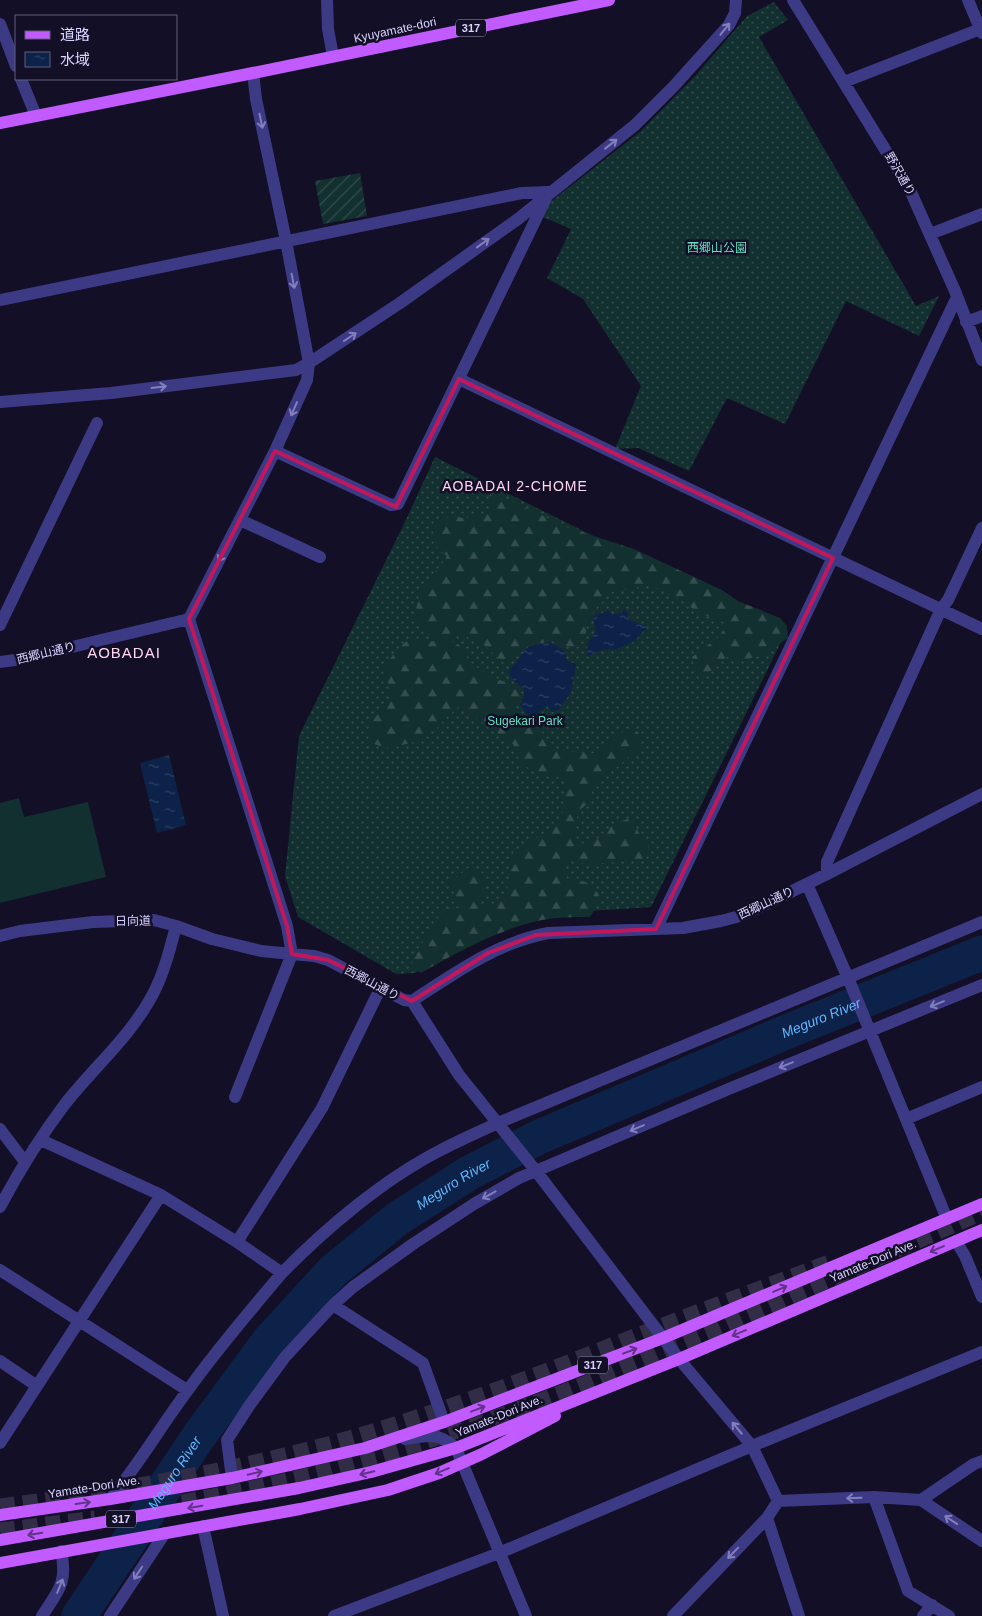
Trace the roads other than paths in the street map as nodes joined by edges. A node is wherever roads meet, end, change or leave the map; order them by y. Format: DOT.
graph roads {
  1 [pos="328,0"];
  2 [pos="609,0"];
  3 [pos="736,0"];
  4 [pos="793,0"];
  5 [pos="968,0"];
  6 [pos="0,24"];
  7 [pos="981,31"];
  8 [pos="333,56"];
  9 [pos="15,63"];
  10 [pos="253,73"];
  11 [pos="21,80"];
  12 [pos="844,82"];
  13 [pos="36,116"];
  14 [pos="0,123"];
  15 [pos="549,192"];
  16 [pos="982,214"];
  17 [pos="930,234"];
  18 [pos="286,241"];
  19 [pos="957,297"];
  20 [pos="0,300"];
  21 [pos="982,316"];
  22 [pos="966,322"];
  23 [pos="982,360"];
  24 [pos="309,363"];
  25 [pos="459,379"];
  26 [pos="0,402"];
  27 [pos="98,423"];
  28 [pos="275,451"];
  29 [pos="240,520"];
  30 [pos="982,528"];
  31 [pos="320,557"];
  32 [pos="833,558"];
  33 [pos="941,610"];
  34 [pos="189,619"];
  35 [pos="0,625"];
  36 [pos="982,629"];
  37 [pos="0,662"];
  38 [pos="982,794"];
  39 [pos="827,874"];
  40 [pos="807,884"];
  41 [pos="982,922"];
  42 [pos="176,926"];
  43 [pos="656,930"];
  44 [pos="0,936"];
  45 [pos="292,954"];
  46 [pos="850,981"];
  47 [pos="982,985"];
  48 [pos="380,989"];
  49 [pos="412,1001"];
  50 [pos="869,1028"];
  51 [pos="982,1087"];
  52 [pos="235,1097"];
  53 [pos="906,1118"];
  54 [pos="501,1127"];
  55 [pos="0,1129"];
  56 [pos="40,1140"];
  57 [pos="25,1162"];
  58 [pos="533,1168"];
  59 [pos="161,1196"];
  60 [pos="982,1204"];
  61 [pos="0,1207"];
  62 [pos="947,1219"];
  63 [pos="982,1230"];
  64 [pos="956,1241"];
  65 [pos="237,1242"];
  66 [pos="0,1270"];
  67 [pos="282,1274"];
  68 [pos="982,1297"];
  69 [pos="332,1306"];
  70 [pos="79,1322"];
  71 [pos="662,1338"];
  72 [pos="982,1352"];
  73 [pos="679,1359"];
  74 [pos="0,1361"];
  75 [pos="37,1386"];
  76 [pos="610,1386"];
  77 [pos="187,1390"];
  78 [pos="444,1422"];
  79 [pos="0,1442"];
  80 [pos="752,1446"];
  81 [pos="365,1448"];
  82 [pos="456,1448"];
  83 [pos="982,1461"];
  84 [pos="462,1463"];
  85 [pos="232,1478"];
  86 [pos="874,1497"];
  87 [pos="110,1499"];
  88 [pos="921,1500"];
  89 [pos="778,1501"];
  90 [pos="0,1515"];
  91 [pos="766,1518"];
  92 [pos="203,1526"];
  93 [pos="161,1533"];
  94 [pos="0,1540"];
  95 [pos="982,1541"];
  96 [pos="61,1551"];
  97 [pos="499,1553"];
  98 [pos="0,1563"];
  99 [pos="932,1606"];
  100 [pos="42,1616"];
  101 [pos="110,1616"];
  102 [pos="222,1616"];
  103 [pos="334,1616"];
  104 [pos="526,1616"];
  105 [pos="673,1616"];
  106 [pos="799,1616"];
  107 [pos="923,1616"];
  108 [pos="949,1616"];
  1 -- 8 [label="street"];
  2 -- 8 [label="main road, Kyuyamate-dori / 317"];
  15 -- 3 [label="street, one-way"];
  4 -- 12 [label="street, 野沢通り"];
  5 -- 7 [label="street"];
  6 -- 9 [label="street"];
  7 -- 12 [label="street"];
  8 -- 10 [label="main road, 317"];
  10 -- 13 [label="main road, 317"];
  10 -- 18 [label="street, one-way"];
  11 -- 13 [label="street"];
  12 -- 17 [label="street, 野沢通り"];
  13 -- 14 [label="main road, 317"];
  15 -- 18 [label="street"];
  24 -- 15 [label="street, one-way"];
  15 -- 25 [label="street"];
  16 -- 17 [label="street"];
  17 -- 19 [label="street, 野沢通り"];
  18 -- 20 [label="street"];
  18 -- 24 [label="street, one-way"];
  19 -- 22 [label="street, 野沢通り"];
  19 -- 32 [label="street"];
  21 -- 22 [label="street"];
  22 -- 23 [label="street, 野沢通り"];
  26 -- 24 [label="street, one-way"];
  24 -- 28 [label="street, one-way"];
  25 -- 28 [label="street"];
  25 -- 32 [label="street"];
  27 -- 35 [label="street"];
  28 -- 29 [label="street"];
  29 -- 31 [label="street"];
  29 -- 34 [label="street, one-way"];
  30 -- 33 [label="street"];
  32 -- 33 [label="street"];
  32 -- 43 [label="street"];
  33 -- 36 [label="street"];
  33 -- 39 [label="street"];
  34 -- 37 [label="street, 西郷山通り"];
  34 -- 45 [label="street"];
  38 -- 39 [label="street, 西郷山通り"];
  39 -- 40 [label="street, 西郷山通り"];
  40 -- 43 [label="street, 西郷山通り"];
  40 -- 46 [label="street"];
  41 -- 46 [label="street"];
  42 -- 44 [label="street, 日向道"];
  42 -- 45 [label="street, 日向道"];
  42 -- 56 [label="street"];
  43 -- 49 [label="street, 西郷山通り"];
  45 -- 48 [label="street, 西郷山通り"];
  45 -- 52 [label="street"];
  46 -- 50 [label="street"];
  46 -- 54 [label="street"];
  47 -- 50 [label="street, one-way"];
  48 -- 49 [label="street, 西郷山通り"];
  48 -- 65 [label="street"];
  49 -- 54 [label="street"];
  50 -- 53 [label="street"];
  50 -- 58 [label="street, one-way"];
  51 -- 53 [label="street"];
  53 -- 62 [label="street"];
  54 -- 58 [label="street"];
  54 -- 67 [label="street"];
  55 -- 57 [label="street"];
  56 -- 57 [label="street"];
  56 -- 59 [label="street"];
  57 -- 61 [label="street"];
  58 -- 69 [label="street, one-way"];
  58 -- 71 [label="street"];
  59 -- 65 [label="street"];
  59 -- 70 [label="street"];
  60 -- 62 [label="main road, Yamate-Dori Ave. / 317"];
  71 -- 62 [label="main road, Yamate-Dori Ave. / 317, one-way"];
  63 -- 64 [label="main road, Yamate-Dori Ave. / 317"];
  64 -- 68 [label="street"];
  64 -- 73 [label="main road, Yamate-Dori Ave. / 317, one-way"];
  65 -- 67 [label="street"];
  66 -- 70 [label="street"];
  67 -- 77 [label="street"];
  69 -- 78 [label="street"];
  69 -- 85 [label="street"];
  70 -- 75 [label="street"];
  70 -- 77 [label="street"];
  71 -- 73 [label="street"];
  78 -- 71 [label="main road, Yamate-Dori Ave. / 317, one-way"];
  72 -- 80 [label="street"];
  73 -- 76 [label="main road, Yamate-Dori Ave. / 317"];
  80 -- 73 [label="street, one-way"];
  74 -- 75 [label="street"];
  75 -- 79 [label="street"];
  76 -- 82 [label="main road, Yamate-Dori Ave. / 317"];
  76 -- 84 [label="main road, 317"];
  77 -- 87 [label="street"];
  78 -- 81 [label="main road, Yamate-Dori Ave. / 317"];
  80 -- 89 [label="street"];
  80 -- 97 [label="street"];
  81 -- 82 [label="street"];
  85 -- 81 [label="main road, Yamate-Dori Ave. / 317, one-way"];
  82 -- 84 [label="street"];
  82 -- 94 [label="main road, Yamate-Dori Ave. / 317, one-way"];
  83 -- 88 [label="street"];
  84 -- 92 [label="main road, 317, one-way"];
  84 -- 97 [label="street"];
  85 -- 87 [label="main road, Yamate-Dori Ave. / 317"];
  86 -- 88 [label="street"];
  86 -- 89 [label="street, one-way"];
  86 -- 99 [label="street"];
  90 -- 87 [label="main road, Yamate-Dori Ave. / 317, one-way"];
  95 -- 88 [label="street, one-way"];
  89 -- 91 [label="street"];
  91 -- 105 [label="street, one-way"];
  91 -- 106 [label="street"];
  92 -- 93 [label="main road, 317"];
  92 -- 102 [label="street"];
  93 -- 96 [label="main road, 317"];
  93 -- 101 [label="street, one-way"];
  96 -- 98 [label="main road"];
  100 -- 96 [label="street, one-way"];
  97 -- 103 [label="street"];
  97 -- 104 [label="street"];
  99 -- 107 [label="street"];
  99 -- 108 [label="street"];
}
